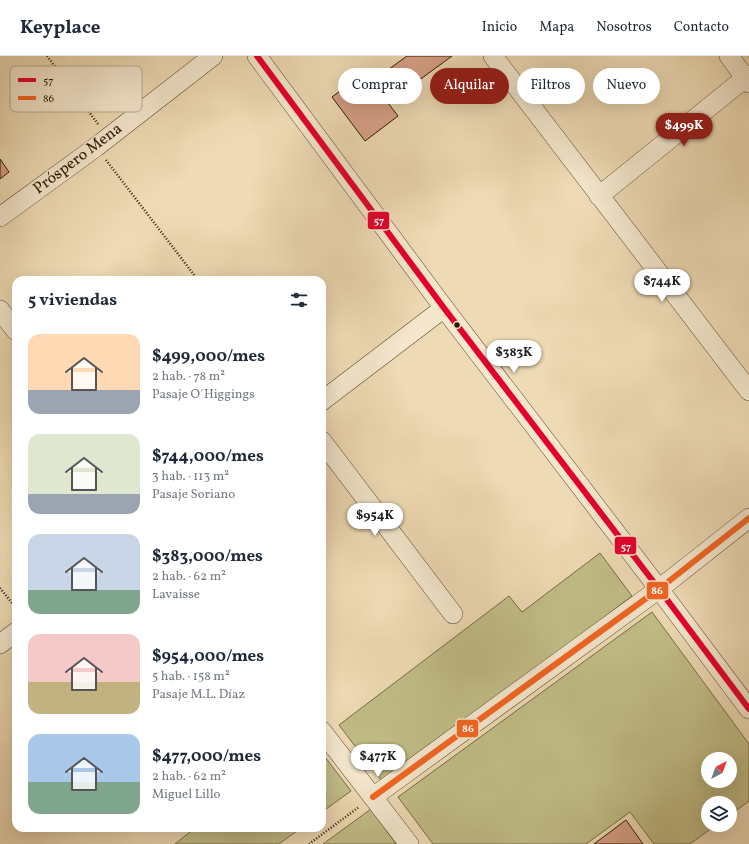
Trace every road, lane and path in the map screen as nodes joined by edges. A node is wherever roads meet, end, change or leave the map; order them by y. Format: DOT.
graph roads {
  1 [pos="47,56"];
  2 [pos="213,56"];
  3 [pos="257,56"];
  4 [pos="493,56"];
  5 [pos="729,56"];
  6 [pos="53,66"];
  7 [pos="748,78"];
  8 [pos="142,111"];
  9 [pos="83,112"];
  10 [pos="141,112"];
  11 [pos="102,142"];
  12 [pos="599,196"];
  13 [pos="0,217"];
  14 [pos="195,276"];
  15 [pos="444,308"];
  16 [pos="0,310"];
  17 [pos="12,326"];
  18 [pos="749,391"];
  19 [pos="326,398"];
  20 [pos="326,446"];
  21 [pos="749,518"];
  22 [pos="0,588"];
  23 [pos="659,589"];
  24 [pos="12,603"];
  25 [pos="453,614"];
  26 [pos="12,635"];
  27 [pos="0,644"];
  28 [pos="749,710"];
  29 [pos="326,736"];
  30 [pos="373,797"];
  31 [pos="325,832"];
  32 [pos="326,832"];
  33 [pos="309,844"];
  34 [pos="408,844"];
  1 -- 6 [label="path"];
  2 -- 8 [label="street, Próspero Mena"];
  3 -- 15 [label="street"];
  4 -- 12 [label="street"];
  5 -- 7 [label="street"];
  7 -- 12 [label="street"];
  9 -- 11 [label="path"];
  10 -- 11 [label="street, Próspero Mena"];
  11 -- 13 [label="street, Próspero Mena"];
  11 -- 14 [label="path"];
  12 -- 18 [label="street"];
  15 -- 19 [label="street"];
  15 -- 23 [label="street"];
  16 -- 17 [label="street"];
  20 -- 25 [label="street"];
  21 -- 23 [label="street"];
  22 -- 24 [label="path"];
  23 -- 28 [label="street"];
  23 -- 30 [label="street"];
  26 -- 27 [label="street"];
  29 -- 30 [label="street"];
  30 -- 32 [label="path"];
  30 -- 34 [label="street"];
  31 -- 33 [label="path"];
}
